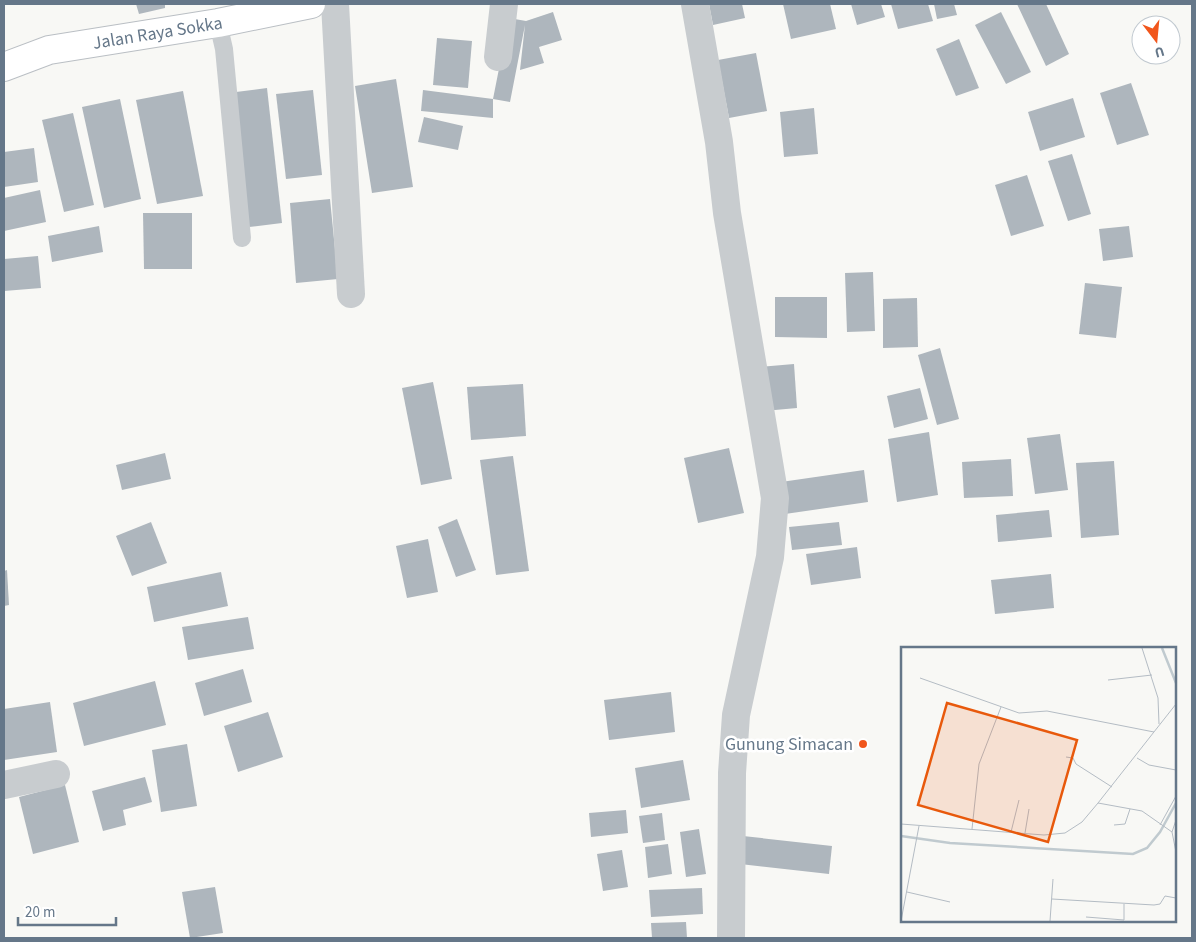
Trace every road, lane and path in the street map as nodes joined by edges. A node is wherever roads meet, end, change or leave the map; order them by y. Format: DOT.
graph roads {
  1 [pos="311,4"];
  2 [pos="335,4"];
  3 [pos="504,4"];
  4 [pos="695,4"];
  5 [pos="218,23"];
  6 [pos="498,56"];
  7 [pos="4,67"];
  8 [pos="242,238"];
  9 [pos="351,294"];
  10 [pos="56,774"];
  11 [pos="4,785"];
  12 [pos="731,938"];
  1 -- 5 [label="main road, Jalan Raya Sokka"];
  2 -- 9 [label="street"];
  3 -- 6 [label="street"];
  4 -- 12 [label="street"];
  5 -- 7 [label="main road, Jalan Raya Sokka"];
  5 -- 8 [label="lane"];
  10 -- 11 [label="street"];
}
